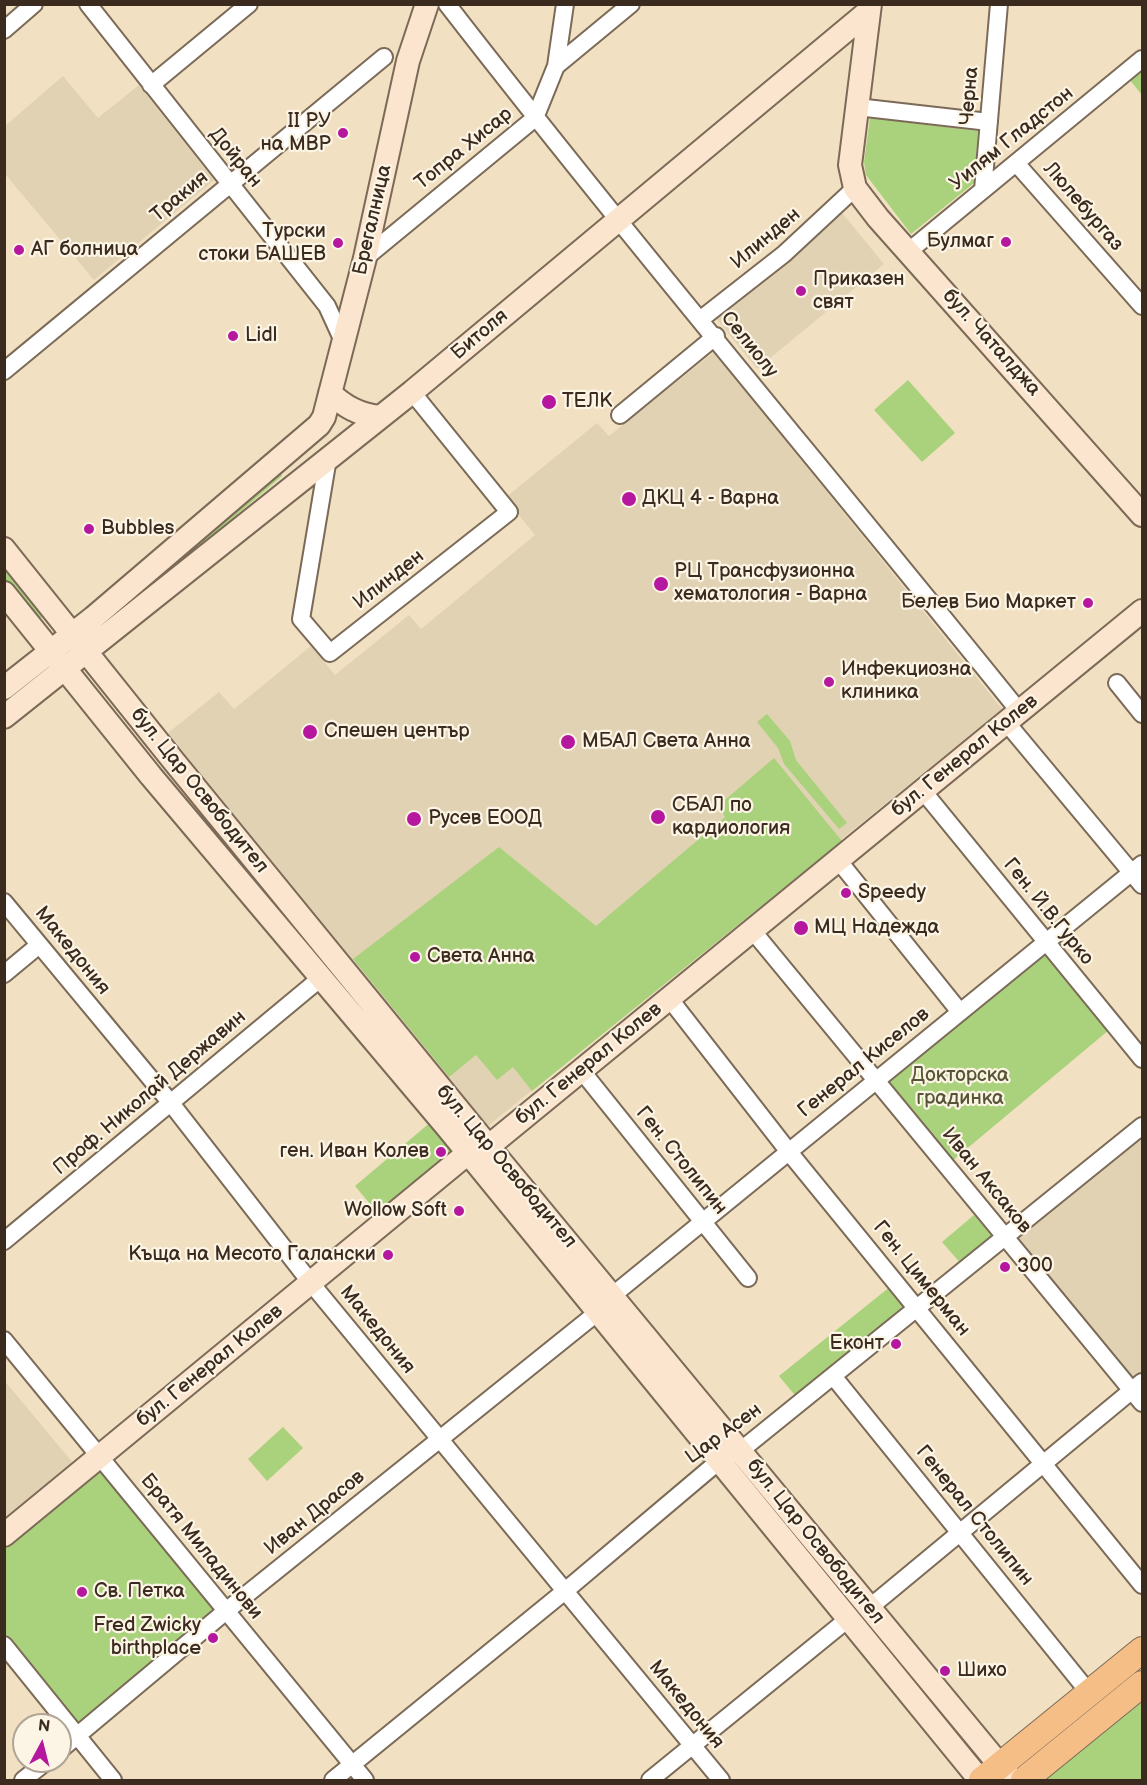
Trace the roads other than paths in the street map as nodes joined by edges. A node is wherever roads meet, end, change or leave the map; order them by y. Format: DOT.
graph roads {
  1 [pos="34,4"];
  2 [pos="88,4"];
  3 [pos="249,4"];
  4 [pos="427,4"];
  5 [pos="447,4"];
  6 [pos="565,4"];
  7 [pos="630,4"];
  8 [pos="999,4"];
  9 [pos="870,8"];
  10 [pos="4,30"];
  11 [pos="845,31"];
  12 [pos="865,42"];
  13 [pos="384,57"];
  14 [pos="1143,59"];
  15 [pos="556,66"];
  16 [pos="151,85"];
  17 [pos="856,107"];
  18 [pos="535,118"];
  19 [pos="989,122"];
  20 [pos="1016,163"];
  21 [pos="229,184"];
  22 [pos="855,188"];
  23 [pos="983,190"];
  24 [pos="619,220"];
  25 [pos="909,251"];
  26 [pos="365,258"];
  27 [pos="1143,306"];
  28 [pos="701,319"];
  29 [pos="716,336"];
  30 [pos="343,341"];
  31 [pos="4,371"];
  32 [pos="412,392"];
  33 [pos="330,393"];
  34 [pos="620,415"];
  35 [pos="379,417"];
  36 [pos="328,458"];
  37 [pos="1143,515"];
  38 [pos="4,549"];
  39 [pos="4,593"];
  40 [pos="1143,611"];
  41 [pos="72,635"];
  42 [pos="87,653"];
  43 [pos="59,661"];
  44 [pos="1117,684"];
  45 [pos="4,688"];
  46 [pos="1143,714"];
  47 [pos="4,717"];
  48 [pos="1013,717"];
  49 [pos="172,759"];
  50 [pos="151,776"];
  51 [pos="923,791"];
  52 [pos="838,860"];
  53 [pos="1139,874"];
  54 [pos="4,902"];
  55 [pos="752,930"];
  56 [pos="1046,942"];
  57 [pos="39,945"];
  58 [pos="4,974"];
  59 [pos="322,977"];
  60 [pos="669,998"];
  61 [pos="960,1012"];
  62 [pos="1143,1059"];
  63 [pos="581,1070"];
  64 [pos="876,1081"];
  65 [pos="170,1102"];
  66 [pos="1143,1126"];
  67 [pos="478,1150"];
  68 [pos="789,1152"];
  69 [pos="703,1222"];
  70 [pos="1005,1237"];
  71 [pos="4,1241"];
  72 [pos="748,1278"];
  73 [pos="311,1283"];
  74 [pos="613,1295"];
  75 [pos="917,1308"];
  76 [pos="598,1312"];
  77 [pos="4,1340"];
  78 [pos="833,1376"];
  79 [pos="1139,1392"];
  80 [pos="440,1440"];
  81 [pos="740,1451"];
  82 [pos="100,1456"];
  83 [pos="718,1461"];
  84 [pos="1046,1465"];
  85 [pos="962,1533"];
  86 [pos="4,1535"];
  87 [pos="1143,1585"];
  88 [pos="565,1591"];
  89 [pos="869,1608"];
  90 [pos="226,1611"];
  91 [pos="848,1619"];
  92 [pos="4,1645"];
  93 [pos="1143,1650"];
  94 [pos="1143,1683"];
  95 [pos="1082,1684"];
  96 [pos="77,1736"];
  97 [pos="72,1740"];
  98 [pos="693,1746"];
  99 [pos="352,1765"];
  100 [pos="993,1777"];
  101 [pos="113,1780"];
  102 [pos="333,1780"];
  103 [pos="365,1780"];
  104 [pos="650,1780"];
  105 [pos="721,1780"];
  106 [pos="1024,1780"];
  1 -- 10 [label="street"];
  2 -- 16 [label="street, Дойран"];
  3 -- 16 [label="street"];
  4 -- 26 [label="street, Брегалница"];
  5 -- 18 [label="street, Селиолу"];
  6 -- 15 [label="street"];
  7 -- 15 [label="street"];
  8 -- 19 [label="street, Черна"];
  9 -- 11 [label="street, Битоля"];
  9 -- 12 [label="street, бул. Чаталджа"];
  11 -- 12 [label="street"];
  11 -- 24 [label="street, Битоля"];
  12 -- 17 [label="street, бул. Чаталджа"];
  13 -- 21 [label="street, Тракия"];
  14 -- 20 [label="street, Уилям Гладстон"];
  15 -- 18 [label="street"];
  16 -- 21 [label="street, Дойран"];
  17 -- 19 [label="street"];
  17 -- 22 [label="street, бул. Чаталджа"];
  18 -- 24 [label="street, Селиолу"];
  18 -- 26 [label="street, Топра Хисар"];
  19 -- 23 [label="street, Черна"];
  20 -- 23 [label="street, Уилям Гладстон"];
  20 -- 27 [label="street, Люлебургаз"];
  21 -- 30 [label="street, Дойран"];
  21 -- 31 [label="street, Тракия"];
  22 -- 25 [label="street, бул. Чаталджа"];
  22 -- 28 [label="street, Илинден"];
  23 -- 25 [label="street, Уилям Гладстон"];
  24 -- 28 [label="street, Селиолу"];
  24 -- 32 [label="street, Битоля"];
  25 -- 37 [label="street, бул. Чаталджа"];
  26 -- 30 [label="street, Брегалница"];
  28 -- 29 [label="street, Селиолу"];
  29 -- 34 [label="street"];
  29 -- 48 [label="street, Селиолу"];
  30 -- 33 [label="street, Брегалница"];
  32 -- 35 [label="street, Битоля"];
  32 -- 36 [label="street, Илинден"];
  33 -- 35 [label="street"];
  33 -- 41 [label="street, Брегалница"];
  35 -- 36 [label="street, Битоля"];
  36 -- 42 [label="street, Битоля"];
  38 -- 41 [label="street, бул. Цар Освободител"];
  39 -- 43 [label="street, бул. Цар Освободител"];
  40 -- 48 [label="street, бул. Генерал Колев"];
  41 -- 42 [label="street, бул. Цар Освободител"];
  41 -- 43 [label="street"];
  42 -- 43 [label="street, Битоля"];
  42 -- 49 [label="street, бул. Цар Освободител"];
  43 -- 45 [label="street"];
  43 -- 47 [label="street"];
  43 -- 50 [label="street, бул. Цар Освободител"];
  44 -- 46 [label="street"];
  48 -- 51 [label="street, бул. Генерал Колев"];
  48 -- 53 [label="street, Селиолу"];
  49 -- 50 [label="street"];
  49 -- 67 [label="street, бул. Цар Освободител"];
  50 -- 59 [label="street, бул. Цар Освободител"];
  51 -- 52 [label="street, бул. Генерал Колев"];
  51 -- 56 [label="street, Ген. Й.В.Гурко"];
  52 -- 55 [label="street, бул. Генерал Колев"];
  52 -- 61 [label="street"];
  53 -- 56 [label="street, Генерал Киселов"];
  54 -- 57 [label="street, Македония"];
  55 -- 60 [label="street, бул. Генерал Колев"];
  55 -- 64 [label="street, Иван Аксаков"];
  56 -- 61 [label="street, Генерал Киселов"];
  56 -- 62 [label="street, Ген. Й.В.Гурко"];
  57 -- 58 [label="street"];
  57 -- 65 [label="street, Македония"];
  59 -- 65 [label="street, Проф. Николай Державин"];
  59 -- 67 [label="street, бул. Цар Освободител"];
  60 -- 63 [label="street, бул. Генерал Колев"];
  60 -- 68 [label="street, Ген. Цимерман"];
  61 -- 64 [label="street, Генерал Киселов"];
  63 -- 67 [label="street, бул. Генерал Колев"];
  63 -- 69 [label="street, Ген. Столипин"];
  64 -- 68 [label="street, Генерал Киселов"];
  64 -- 70 [label="street, Иван Аксаков"];
  65 -- 71 [label="street, Проф. Николай Державин"];
  65 -- 73 [label="street, Македония"];
  66 -- 70 [label="street, Цар Асен"];
  67 -- 73 [label="street, бул. Генерал Колев"];
  67 -- 74 [label="street, бул. Цар Освободител"];
  67 -- 76 [label="street, бул. Цар Освободител"];
  68 -- 69 [label="street, Генерал Киселов"];
  68 -- 75 [label="street, Ген. Цимерман"];
  69 -- 72 [label="street, Ген. Столипин"];
  69 -- 74 [label="street, Генерал Киселов"];
  70 -- 75 [label="street, Цар Асен"];
  70 -- 79 [label="street, Иван Аксаков"];
  73 -- 80 [label="street, Македония"];
  73 -- 82 [label="street, бул. Генерал Колев"];
  74 -- 81 [label="street, бул. Цар Освободител"];
  75 -- 78 [label="street, Цар Асен"];
  75 -- 84 [label="street, Ген. Цимерман"];
  76 -- 80 [label="street, Иван Драсов"];
  76 -- 83 [label="street, бул. Цар Освободител"];
  77 -- 82 [label="street, Братя Миладинови"];
  78 -- 81 [label="street, Цар Асен"];
  78 -- 85 [label="street, Генерал Столипин"];
  79 -- 84 [label="street"];
  80 -- 88 [label="street, Македония"];
  80 -- 90 [label="street, Иван Драсов"];
  81 -- 83 [label="street, Цар Асен"];
  81 -- 89 [label="street, бул. Цар Освободител"];
  82 -- 86 [label="street, бул. Генерал Колев"];
  82 -- 90 [label="street, Братя Миладинови"];
  83 -- 88 [label="street, Цар Асен"];
  83 -- 91 [label="street, бул. Цар Освободител"];
  84 -- 85 [label="street"];
  84 -- 87 [label="street, Ген. Цимерман"];
  85 -- 89 [label="street"];
  85 -- 95 [label="street, Генерал Столипин"];
  88 -- 98 [label="street, Македония"];
  88 -- 99 [label="street, Цар Асен"];
  89 -- 100 [label="street, бул. Цар Освободител"];
  90 -- 96 [label="street, Иван Драсов"];
  90 -- 99 [label="street, Братя Миладинови"];
  91 -- 98 [label="street"];
  91 -- 100 [label="street, бул. Цар Освободител"];
  92 -- 96 [label="street"];
  93 -- 100 [label="main road"];
  94 -- 106 [label="main road"];
  96 -- 97 [label="street, Иван Драсов"];
  96 -- 101 [label="street"];
  98 -- 104 [label="street"];
  98 -- 105 [label="street, Македония"];
  99 -- 102 [label="street, Цар Асен"];
  99 -- 103 [label="street, Братя Миладинови"];
}
